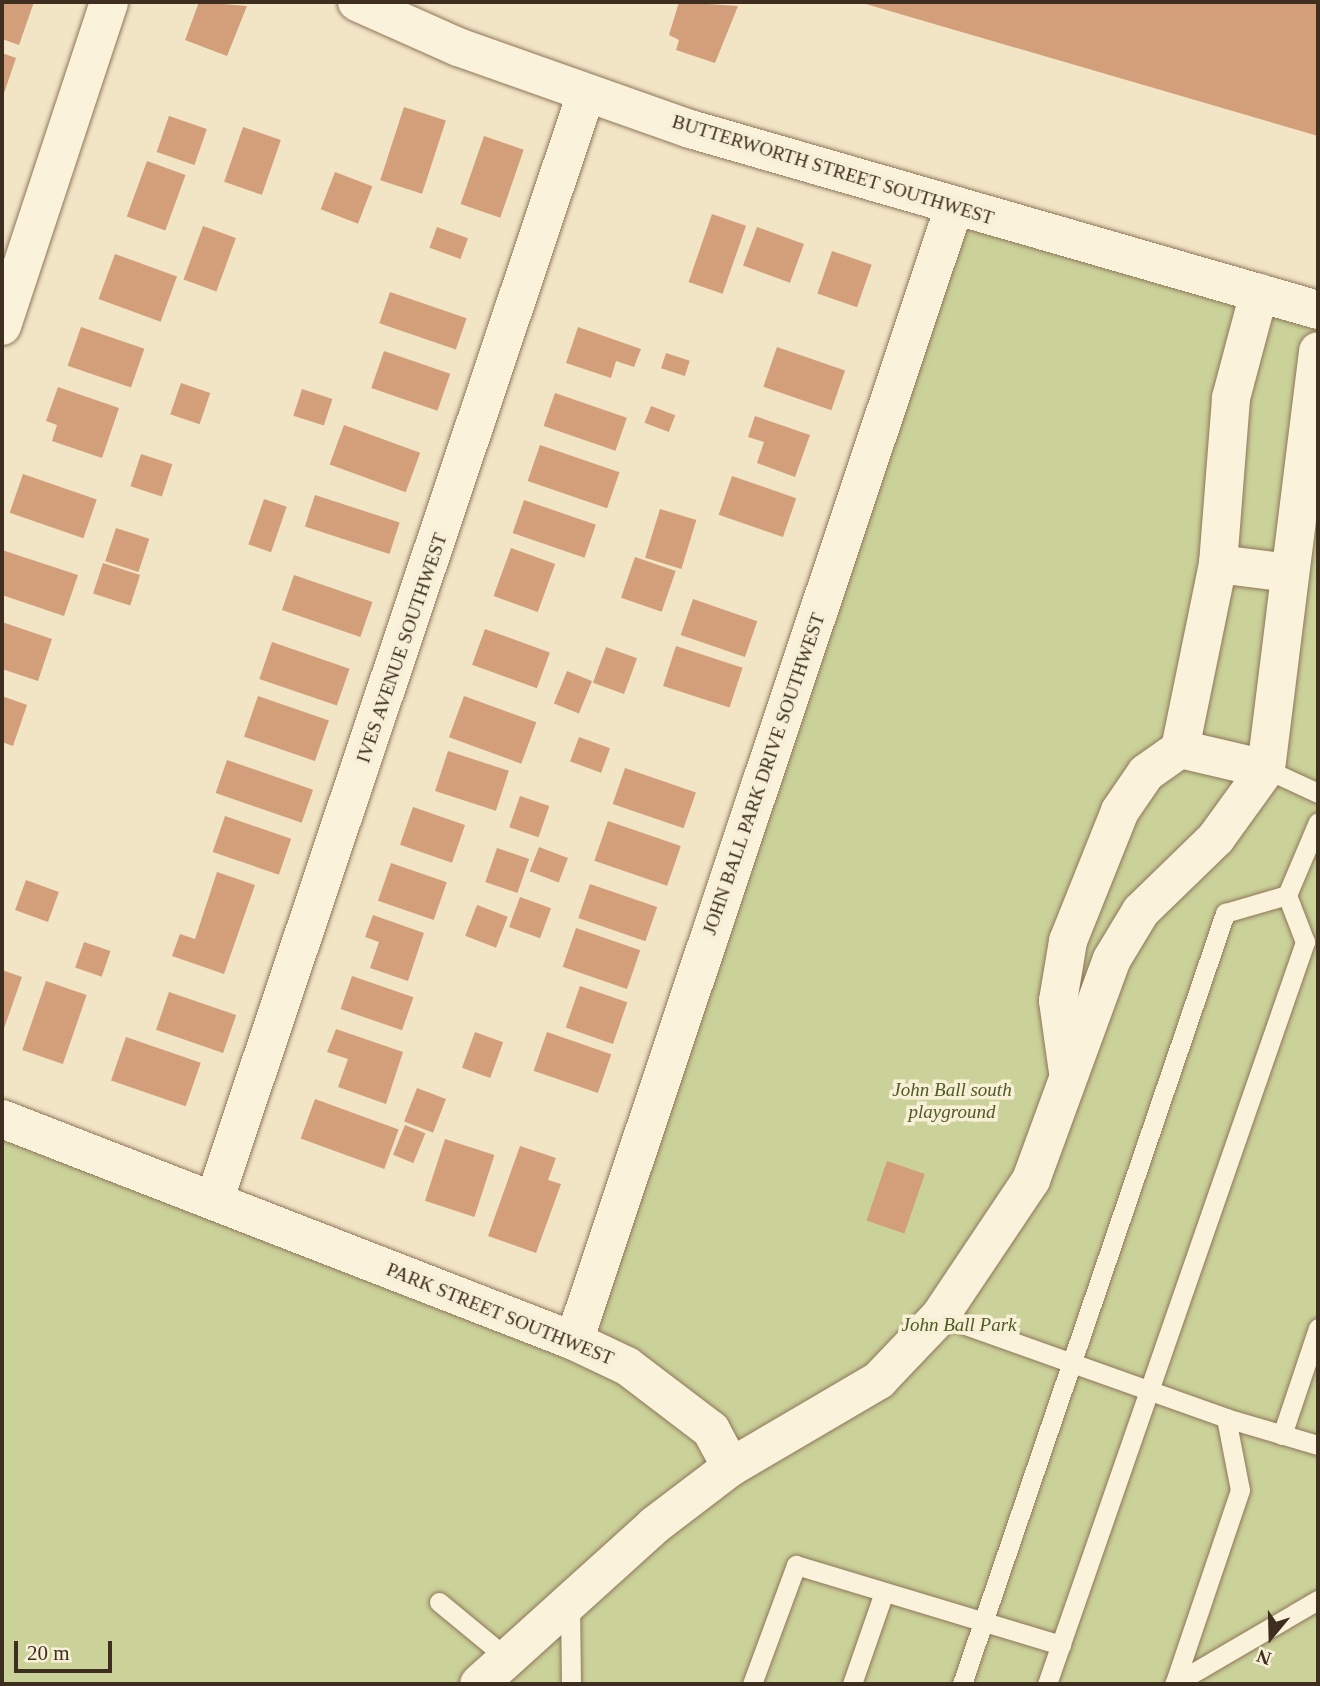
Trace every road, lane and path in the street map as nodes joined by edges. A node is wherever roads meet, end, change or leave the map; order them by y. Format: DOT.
graph roads {
  1 [pos="109,2"];
  2 [pos="357,2"];
  3 [pos="586,94"];
  4 [pos="954,207"];
  5 [pos="1259,293"];
  6 [pos="1318,310"];
  7 [pos="2,326"];
  8 [pos="1318,351"];
  9 [pos="1218,564"];
  10 [pos="1289,573"];
  11 [pos="1180,749"];
  12 [pos="1266,769"];
  13 [pos="1318,793"];
  14 [pos="1318,822"];
  15 [pos="1287,895"];
  16 [pos="1068,1073"];
  17 [pos="2,1119"];
  18 [pos="214,1200"];
  19 [pos="940,1316"];
  20 [pos="1318,1328"];
  21 [pos="575,1341"];
  22 [pos="1074,1363"];
  23 [pos="1153,1392"];
  24 [pos="1226,1419"];
  25 [pos="1282,1435"];
  26 [pos="1318,1445"];
  27 [pos="731,1467"];
  28 [pos="884,1592"];
  29 [pos="1318,1600"];
  30 [pos="569,1601"];
  31 [pos="439,1602"];
  32 [pos="984,1622"];
  33 [pos="1061,1645"];
  34 [pos="507,1658"];
  35 [pos="1175,1683"];
  36 [pos="479,1684"];
  37 [pos="570,1684"];
  38 [pos="752,1684"];
  39 [pos="852,1684"];
  40 [pos="962,1684"];
  41 [pos="1047,1684"];
  1 -- 7 [label="street"];
  2 -- 3 [label="street, BUTTERWORTH STREET SOUTHWEST"];
  3 -- 4 [label="street, BUTTERWORTH STREET SOUTHWEST"];
  3 -- 18 [label="street, IVES AVENUE SOUTHWEST"];
  4 -- 5 [label="street, BUTTERWORTH STREET SOUTHWEST"];
  4 -- 21 [label="street, JOHN BALL PARK DRIVE SOUTHWEST"];
  5 -- 6 [label="street, BUTTERWORTH STREET SOUTHWEST"];
  5 -- 9 [label="street"];
  8 -- 10 [label="street"];
  9 -- 10 [label="street"];
  9 -- 11 [label="street"];
  10 -- 12 [label="street"];
  11 -- 12 [label="street"];
  11 -- 16 [label="street"];
  12 -- 13 [label="lane"];
  12 -- 16 [label="street"];
  14 -- 15 [label="lane"];
  15 -- 22 [label="lane"];
  15 -- 23 [label="lane"];
  16 -- 19 [label="street"];
  17 -- 18 [label="street, PARK STREET SOUTHWEST"];
  18 -- 21 [label="street, PARK STREET SOUTHWEST"];
  19 -- 22 [label="lane"];
  19 -- 27 [label="street"];
  20 -- 25 [label="lane"];
  21 -- 27 [label="street, PARK STREET SOUTHWEST"];
  22 -- 23 [label="lane"];
  22 -- 32 [label="lane"];
  23 -- 24 [label="lane"];
  23 -- 33 [label="lane"];
  24 -- 25 [label="lane"];
  24 -- 35 [label="lane"];
  25 -- 26 [label="lane"];
  27 -- 30 [label="street"];
  28 -- 32 [label="lane"];
  28 -- 38 [label="lane"];
  28 -- 39 [label="lane"];
  29 -- 35 [label="lane"];
  30 -- 34 [label="street"];
  30 -- 37 [label="lane"];
  31 -- 34 [label="lane"];
  32 -- 33 [label="lane"];
  32 -- 40 [label="lane"];
  33 -- 41 [label="lane"];
  34 -- 36 [label="street"];
}
